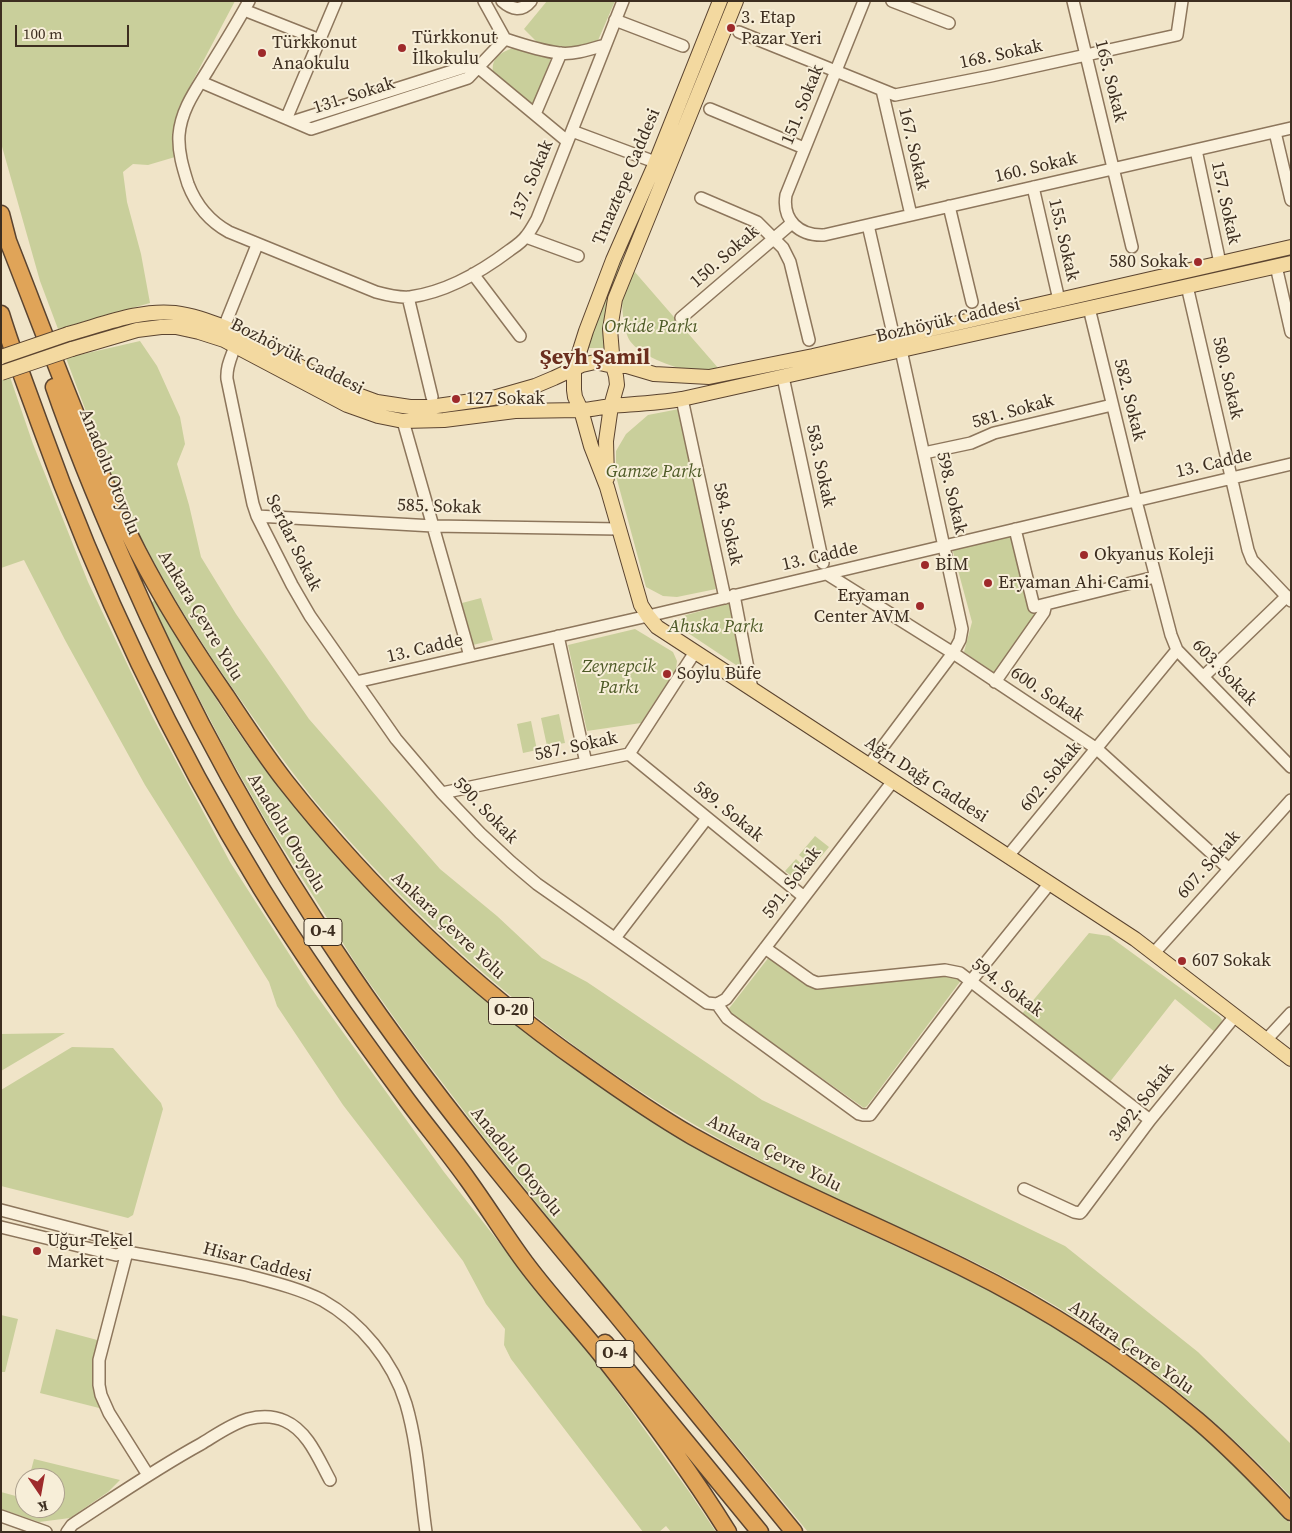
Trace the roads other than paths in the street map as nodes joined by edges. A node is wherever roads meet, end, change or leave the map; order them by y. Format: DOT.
graph roads {
  1 [pos="336,1"];
  2 [pos="484,1"];
  3 [pos="502,1"];
  4 [pos="531,1"];
  5 [pos="623,1"];
  6 [pos="720,1"];
  7 [pos="736,1"];
  8 [pos="864,1"];
  9 [pos="892,1"];
  10 [pos="1073,1"];
  11 [pos="1182,1"];
  12 [pos="247,6"];
  13 [pos="615,20"];
  14 [pos="949,23"];
  15 [pos="739,32"];
  16 [pos="506,39"];
  17 [pos="320,40"];
  18 [pos="606,45"];
  19 [pos="683,46"];
  20 [pos="561,53"];
  21 [pos="1086,54"];
  22 [pos="479,68"];
  23 [pos="836,72"];
  24 [pos="201,82"];
  25 [pos="882,90"];
  26 [pos="710,109"];
  27 [pos="535,114"];
  28 [pos="291,119"];
  29 [pos="1291,128"];
  30 [pos="1275,132"];
  31 [pos="570,136"];
  32 [pos="804,148"];
  33 [pos="1196,150"];
  34 [pos="655,162"];
  35 [pos="1114,169"];
  36 [pos="1032,187"];
  37 [pos="700,198"];
  38 [pos="1291,200"];
  39 [pos="950,206"];
  40 [pos="1,214"];
  41 [pos="910,215"];
  42 [pos="792,223"];
  43 [pos="868,225"];
  44 [pos="526,237"];
  45 [pos="774,238"];
  46 [pos="8,241"];
  47 [pos="257,244"];
  48 [pos="1132,247"];
  49 [pos="1291,247"];
  50 [pos="578,256"];
  51 [pos="1220,263"];
  52 [pos="1291,263"];
  53 [pos="1276,266"];
  54 [pos="473,274"];
  55 [pos="1187,286"];
  56 [pos="408,297"];
  57 [pos="1059,300"];
  58 [pos="972,302"];
  59 [pos="1089,308"];
  60 [pos="1,314"];
  61 [pos="681,318"];
  62 [pos="224,328"];
  63 [pos="1291,332"];
  64 [pos="520,336"];
  65 [pos="809,340"];
  66 [pos="897,344"];
  67 [pos="235,346"];
  68 [pos="1,357"];
  69 [pos="614,366"];
  70 [pos="574,369"];
  71 [pos="1,373"];
  72 [pos="783,377"];
  73 [pos="432,397"];
  74 [pos="682,399"];
  75 [pos="1112,405"];
  76 [pos="611,406"];
  77 [pos="581,410"];
  78 [pos="403,422"];
  79 [pos="924,453"];
  80 [pos="1291,464"];
  81 [pos="1232,478"];
  82 [pos="608,487"];
  83 [pos="1136,501"];
  84 [pos="257,516"];
  85 [pos="433,526"];
  86 [pos="619,529"];
  87 [pos="1015,529"];
  88 [pos="945,546"];
  89 [pos="825,568"];
  90 [pos="1156,577"];
  91 [pos="729,597"];
  92 [pos="1289,599"];
  93 [pos="1046,604"];
  94 [pos="648,616"];
  95 [pos="558,636"];
  96 [pos="1177,650"];
  97 [pos="696,652"];
  98 [pos="953,653"];
  99 [pos="470,656"];
  100 [pos="1203,677"];
  101 [pos="356,682"];
  102 [pos="995,682"];
  103 [pos="752,689"];
  104 [pos="1096,750"];
  105 [pos="629,754"];
  106 [pos="586,763"];
  107 [pos="869,765"];
  108 [pos="1291,767"];
  109 [pos="893,781"];
  110 [pos="442,793"];
  111 [pos="1291,800"];
  112 [pos="707,818"];
  113 [pos="1008,856"];
  114 [pos="1229,870"];
  115 [pos="1050,883"];
  116 [pos="804,897"];
  117 [pos="615,938"];
  118 [pos="765,948"];
  119 [pos="1154,953"];
  120 [pos="971,981"];
  121 [pos="717,1004"];
  122 [pos="1291,1013"];
  123 [pos="1235,1016"];
  124 [pos="1266,1040"];
  125 [pos="1291,1059"];
  126 [pos="1150,1120"];
  127 [pos="467,1178"];
  128 [pos="1024,1189"];
  129 [pos="1,1210"];
  130 [pos="55,1224"];
  131 [pos="1,1227"];
  132 [pos="51,1240"];
  133 [pos="127,1252"];
  134 [pos="148,1475"];
  135 [pos="330,1480"];
  136 [pos="1291,1512"];
  137 [pos="1,1516"];
  138 [pos="46,1532"];
  139 [pos="67,1532"];
  140 [pos="426,1532"];
  141 [pos="728,1532"];
  142 [pos="760,1532"];
  143 [pos="794,1532"];
  1 -- 17 [label="street"];
  2 -- 16 [label="street"];
  3 -- 4 [label="street"];
  5 -- 13 [label="street, 137. Sokak"];
  6 -- 34 [label="main road, Tınaztepe Caddesi"];
  7 -- 69 [label="main road, Tınaztepe Caddesi"];
  8 -- 23 [label="street, 151. Sokak"];
  9 -- 14 [label="street"];
  10 -- 21 [label="street, 165. Sokak"];
  11 -- 21 [label="street, 168. Sokak"];
  12 -- 17 [label="street"];
  12 -- 24 [label="street, 137. Sokak"];
  13 -- 18 [label="street, 137. Sokak"];
  13 -- 19 [label="street"];
  15 -- 23 [label="street, 168. Sokak"];
  16 -- 20 [label="street"];
  16 -- 22 [label="street, 131. Sokak"];
  17 -- 28 [label="street"];
  18 -- 20 [label="street"];
  18 -- 31 [label="street, 137. Sokak"];
  20 -- 27 [label="street"];
  21 -- 25 [label="street, 168. Sokak"];
  21 -- 35 [label="street, 165. Sokak"];
  22 -- 27 [label="street"];
  22 -- 28 [label="street, 131. Sokak"];
  23 -- 25 [label="street, 168. Sokak"];
  23 -- 32 [label="street, 151. Sokak"];
  24 -- 28 [label="street, 131. Sokak"];
  24 -- 47 [label="street, 137. Sokak"];
  25 -- 41 [label="street, 167. Sokak"];
  26 -- 32 [label="street"];
  27 -- 31 [label="street"];
  29 -- 30 [label="street, 160. Sokak"];
  30 -- 33 [label="street, 160. Sokak"];
  30 -- 38 [label="street"];
  31 -- 34 [label="street"];
  31 -- 44 [label="street, 137. Sokak"];
  32 -- 42 [label="street, 151. Sokak"];
  33 -- 35 [label="street, 160. Sokak"];
  33 -- 51 [label="street, 157. Sokak"];
  34 -- 70 [label="main road, Tınaztepe Caddesi"];
  35 -- 36 [label="street, 160. Sokak"];
  35 -- 48 [label="street, 165. Sokak"];
  36 -- 39 [label="street, 160. Sokak"];
  36 -- 57 [label="street, 155. Sokak"];
  37 -- 45 [label="street"];
  39 -- 41 [label="street, 160. Sokak"];
  39 -- 58 [label="street"];
  40 -- 46 [label="highway, Ankara Çevre Yolu / O-20"];
  41 -- 43 [label="street, 160. Sokak"];
  42 -- 43 [label="street, 160. Sokak"];
  42 -- 45 [label="street, 150. Sokak"];
  43 -- 66 [label="street, 598. Sokak"];
  44 -- 50 [label="street"];
  44 -- 54 [label="street, 137. Sokak"];
  45 -- 61 [label="street, 150. Sokak"];
  45 -- 65 [label="street"];
  46 -- 136 [label="highway, Ankara Çevre Yolu / O-20"];
  46 -- 143 [label="highway, Anadolu Otoyolu / O-4"];
  47 -- 56 [label="street, 137. Sokak"];
  47 -- 62 [label="street"];
  49 -- 51 [label="main road, Bozhöyük Caddesi"];
  51 -- 57 [label="main road, Bozhöyük Caddesi"];
  52 -- 53 [label="main road, Bozhöyük Caddesi"];
  53 -- 55 [label="main road, Bozhöyük Caddesi"];
  53 -- 63 [label="street"];
  54 -- 56 [label="street, 137. Sokak"];
  54 -- 64 [label="street"];
  55 -- 59 [label="main road, Bozhöyük Caddesi"];
  55 -- 81 [label="street, 580. Sokak"];
  56 -- 73 [label="street"];
  57 -- 66 [label="main road, Bozhöyük Caddesi"];
  59 -- 66 [label="main road, Bozhöyük Caddesi"];
  59 -- 75 [label="street, 582. Sokak"];
  60 -- 127 [label="highway"];
  62 -- 68 [label="main road, Bozhöyük Caddesi, bridge"];
  62 -- 70 [label="main road, Bozhöyük Caddesi"];
  66 -- 69 [label="main road, Bozhöyük Caddesi"];
  66 -- 72 [label="main road, Bozhöyük Caddesi"];
  66 -- 79 [label="street, 598. Sokak"];
  67 -- 71 [label="main road, Bozhöyük Caddesi, bridge"];
  67 -- 78 [label="main road, Bozhöyük Caddesi"];
  67 -- 84 [label="street, Serdar Sokak"];
  69 -- 70 [label="main road"];
  69 -- 76 [label="main road"];
  70 -- 77 [label="main road"];
  72 -- 74 [label="main road, Bozhöyük Caddesi"];
  72 -- 89 [label="street, 583. Sokak"];
  74 -- 76 [label="main road, Bozhöyük Caddesi"];
  74 -- 91 [label="street, 584. Sokak"];
  75 -- 79 [label="street, 581. Sokak"];
  75 -- 83 [label="street, 582. Sokak"];
  76 -- 77 [label="main road"];
  76 -- 82 [label="main road, Ağrı Dağı Caddesi"];
  77 -- 78 [label="main road, Bozhöyük Caddesi"];
  77 -- 82 [label="main road, Ağrı Dağı Caddesi"];
  78 -- 85 [label="street"];
  79 -- 88 [label="street, 598. Sokak"];
  80 -- 81 [label="street, 13. Cadde"];
  81 -- 83 [label="street, 13. Cadde"];
  81 -- 92 [label="street, 580. Sokak"];
  82 -- 86 [label="main road, Ağrı Dağı Caddesi"];
  83 -- 87 [label="street, 13. Cadde"];
  83 -- 90 [label="street, 603. Sokak"];
  84 -- 85 [label="street, 585. Sokak"];
  84 -- 101 [label="street, Serdar Sokak"];
  85 -- 86 [label="street, 585. Sokak"];
  85 -- 99 [label="street"];
  86 -- 94 [label="main road, Ağrı Dağı Caddesi"];
  87 -- 88 [label="street, 13. Cadde"];
  87 -- 93 [label="street"];
  88 -- 89 [label="street, 13. Cadde"];
  88 -- 98 [label="street, 598. Sokak"];
  89 -- 91 [label="street, 13. Cadde"];
  89 -- 98 [label="street, 600. Sokak"];
  90 -- 93 [label="street"];
  90 -- 96 [label="street, 603. Sokak"];
  91 -- 94 [label="street, 13. Cadde"];
  91 -- 103 [label="street, 584. Sokak"];
  92 -- 100 [label="street"];
  93 -- 102 [label="street"];
  94 -- 95 [label="street, 13. Cadde"];
  94 -- 97 [label="main road, Ağrı Dağı Caddesi"];
  95 -- 99 [label="street, 13. Cadde"];
  95 -- 106 [label="street"];
  96 -- 100 [label="street, 603. Sokak"];
  96 -- 104 [label="street, 602. Sokak"];
  97 -- 103 [label="main road, Ağrı Dağı Caddesi"];
  97 -- 105 [label="street, 587. Sokak"];
  98 -- 102 [label="street, 600. Sokak"];
  98 -- 107 [label="street, 598. Sokak"];
  99 -- 101 [label="street, 13. Cadde"];
  100 -- 108 [label="street, 603. Sokak"];
  101 -- 110 [label="street, 590. Sokak"];
  102 -- 104 [label="street, 600. Sokak"];
  103 -- 107 [label="main road, Ağrı Dağı Caddesi"];
  104 -- 113 [label="street, 602. Sokak"];
  104 -- 114 [label="street, 600. Sokak"];
  105 -- 106 [label="street, 587. Sokak"];
  105 -- 112 [label="street, 589. Sokak"];
  106 -- 110 [label="street, 587. Sokak"];
  107 -- 109 [label="main road, Ağrı Dağı Caddesi"];
  109 -- 113 [label="main road, Ağrı Dağı Caddesi"];
  109 -- 116 [label="street, 591. Sokak"];
  110 -- 117 [label="street, 590. Sokak"];
  111 -- 114 [label="street, 607. Sokak"];
  112 -- 116 [label="street, 589. Sokak"];
  112 -- 117 [label="street"];
  113 -- 115 [label="main road, Ağrı Dağı Caddesi"];
  114 -- 119 [label="street, 607. Sokak"];
  115 -- 119 [label="main road, Ağrı Dağı Caddesi"];
  115 -- 120 [label="street"];
  116 -- 118 [label="street, 591. Sokak"];
  117 -- 121 [label="street, 590. Sokak"];
  118 -- 120 [label="street, 594. Sokak"];
  118 -- 121 [label="street, 591. Sokak"];
  119 -- 123 [label="main road, Ağrı Dağı Caddesi"];
  120 -- 121 [label="street"];
  120 -- 126 [label="street, 594. Sokak"];
  122 -- 124 [label="street"];
  123 -- 124 [label="main road, Ağrı Dağı Caddesi"];
  123 -- 126 [label="street, 3492. Sokak"];
  124 -- 125 [label="main road, Ağrı Dağı Caddesi"];
  126 -- 128 [label="street, 3492. Sokak"];
  127 -- 141 [label="highway"];
  127 -- 142 [label="highway, O-4"];
  129 -- 130 [label="street, Hisar Caddesi"];
  130 -- 132 [label="street"];
  130 -- 133 [label="street, Hisar Caddesi"];
  131 -- 132 [label="street, Hisar Caddesi"];
  132 -- 133 [label="street, Hisar Caddesi"];
  133 -- 134 [label="street"];
  133 -- 140 [label="street, Hisar Caddesi"];
  134 -- 135 [label="street"];
  134 -- 139 [label="street"];
  137 -- 138 [label="street"];
}
